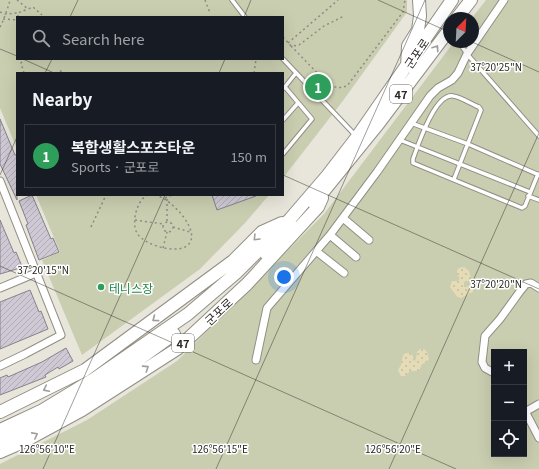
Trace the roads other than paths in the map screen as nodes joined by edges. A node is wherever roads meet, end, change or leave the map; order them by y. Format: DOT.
graph roads {
  1 [pos="232,0"];
  2 [pos="419,0"];
  3 [pos="452,0"];
  4 [pos="471,0"];
  5 [pos="504,0"];
  6 [pos="462,12"];
  7 [pos="244,16"];
  8 [pos="440,18"];
  9 [pos="443,22"];
  10 [pos="443,37"];
  11 [pos="463,48"];
  12 [pos="467,54"];
  13 [pos="283,60"];
  14 [pos="407,67"];
  15 [pos="296,73"];
  16 [pos="398,78"];
  17 [pos="284,88"];
  18 [pos="298,103"];
  19 [pos="284,119"];
  20 [pos="410,122"];
  21 [pos="380,123"];
  22 [pos="426,128"];
  23 [pos="539,136"];
  24 [pos="357,137"];
  25 [pos="399,139"];
  26 [pos="468,144"];
  27 [pos="418,146"];
  28 [pos="284,153"];
  29 [pos="459,162"];
  30 [pos="539,175"];
  31 [pos="454,179"];
  32 [pos="0,181"];
  33 [pos="327,188"];
  34 [pos="529,194"];
  35 [pos="539,200"];
  36 [pos="343,218"];
  37 [pos="290,219"];
  38 [pos="330,235"];
  39 [pos="369,240"];
  40 [pos="316,252"];
  41 [pos="356,257"];
  42 [pos="344,273"];
  43 [pos="36,274"];
  44 [pos="0,288"];
  45 [pos="539,288"];
  46 [pos="256,360"];
  47 [pos="0,366"];
  48 [pos="491,371"];
  49 [pos="539,404"];
  50 [pos="527,410"];
  51 [pos="0,412"];
  52 [pos="527,415"];
  53 [pos="0,430"];
  54 [pos="539,438"];
  55 [pos="0,441"];
  56 [pos="0,452"];
  1 -- 7 [label="lane"];
  2 -- 14 [label="main road"];
  3 -- 8 [label="main road, 군포로 / 47"];
  4 -- 6 [label="main road"];
  5 -- 12 [label="street"];
  8 -- 9 [label="lane"];
  8 -- 14 [label="main road, 군포로 / 47"];
  21 -- 10 [label="main road, 군포로 / 47, one-way"];
  11 -- 12 [label="lane"];
  12 -- 20 [label="street"];
  12 -- 23 [label="lane"];
  13 -- 15 [label="lane"];
  14 -- 16 [label="main road, 군포로 / 47"];
  15 -- 17 [label="lane"];
  15 -- 24 [label="lane"];
  16 -- 21 [label="main road"];
  16 -- 24 [label="main road, 군포로 / 47"];
  17 -- 18 [label="lane"];
  18 -- 19 [label="lane"];
  18 -- 28 [label="lane"];
  20 -- 22 [label="lane"];
  20 -- 25 [label="street"];
  21 -- 33 [label="main road, 군포로 / 47"];
  22 -- 26 [label="lane"];
  22 -- 26 [label="lane"];
  22 -- 27 [label="lane"];
  24 -- 37 [label="main road, 군포로 / 47"];
  25 -- 27 [label="lane"];
  25 -- 36 [label="street"];
  26 -- 29 [label="lane"];
  26 -- 30 [label="lane"];
  27 -- 29 [label="lane"];
  27 -- 31 [label="lane"];
  29 -- 31 [label="lane"];
  29 -- 34 [label="lane"];
  30 -- 34 [label="lane"];
  31 -- 34 [label="lane"];
  32 -- 43 [label="street"];
  33 -- 55 [label="main road, 군포로 / 47"];
  56 -- 33 [label="main road, 군포로 / 47, one-way"];
  34 -- 35 [label="lane"];
  36 -- 38 [label="street"];
  36 -- 39 [label="street"];
  37 -- 51 [label="main road, 군포로 / 47, one-way"];
  37 -- 53 [label="main road, 군포로 / 47"];
  38 -- 40 [label="street"];
  38 -- 41 [label="street"];
  40 -- 42 [label="street"];
  40 -- 46 [label="street"];
  43 -- 44 [label="street"];
  43 -- 47 [label="street"];
  45 -- 48 [label="street"];
  49 -- 50 [label="street"];
  52 -- 54 [label="street"];
}
